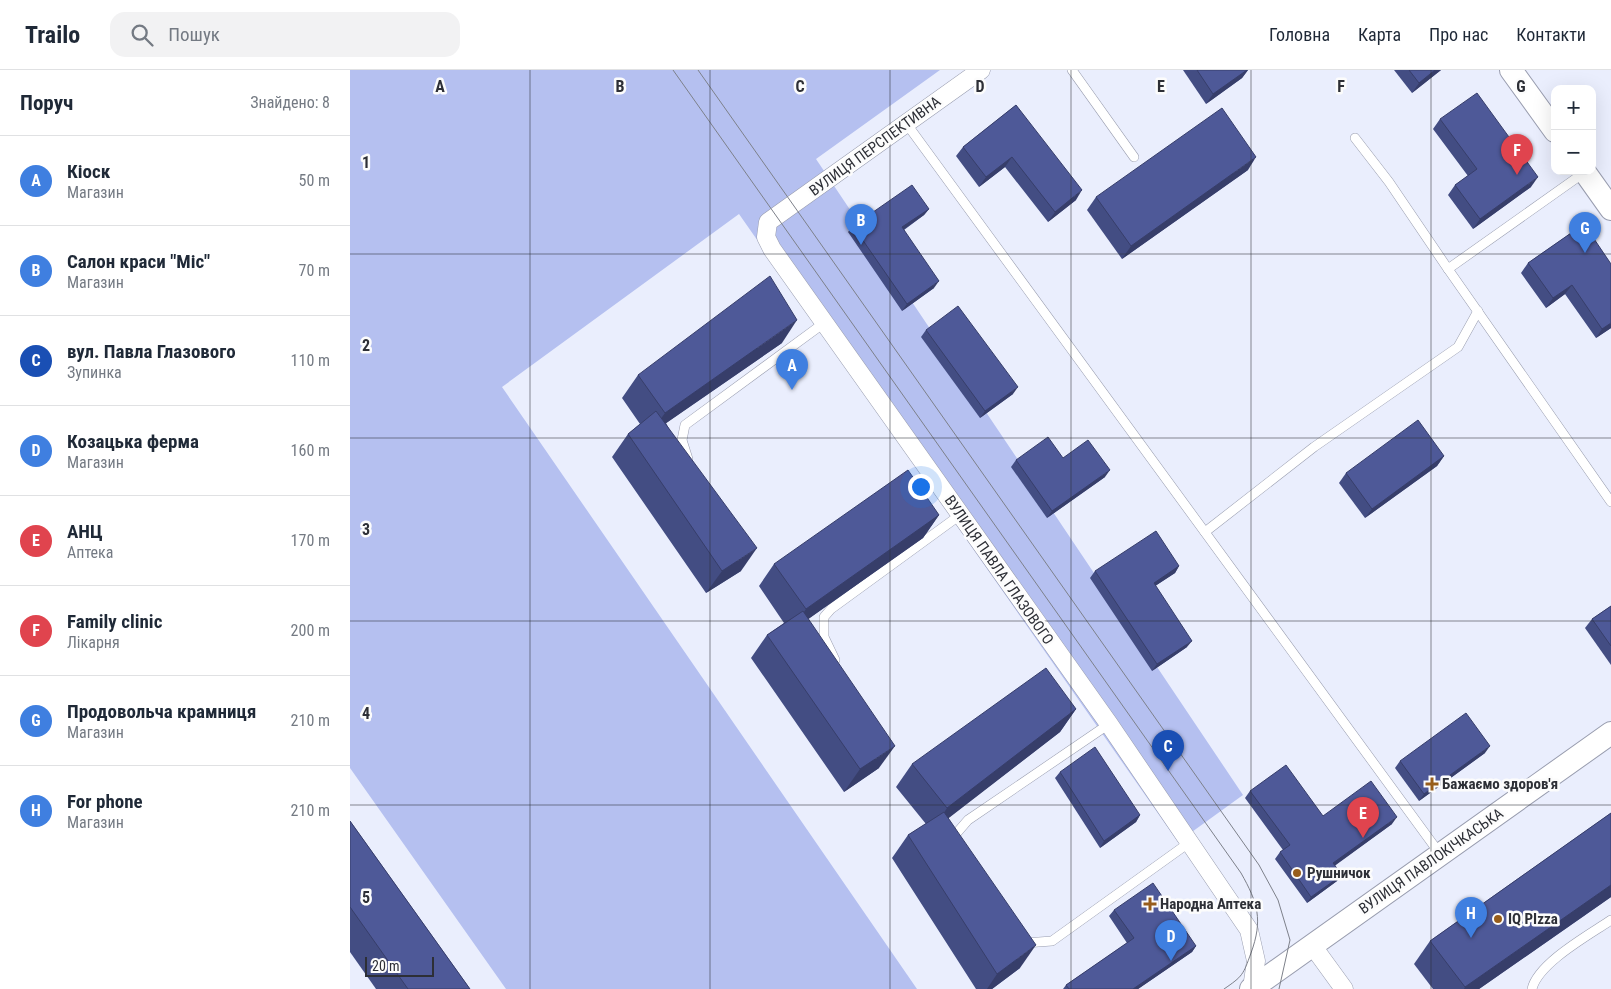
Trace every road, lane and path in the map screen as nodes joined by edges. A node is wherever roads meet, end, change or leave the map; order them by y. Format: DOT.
graph roads {
  1 [pos="981,70"];
  2 [pos="1072,70"];
  3 [pos="1511,70"];
  4 [pos="906,123"];
  5 [pos="1551,125"];
  6 [pos="1355,138"];
  7 [pos="1134,157"];
  8 [pos="1580,175"];
  9 [pos="1586,175"];
  10 [pos="1611,209"];
  11 [pos="768,222"];
  12 [pos="1448,268"];
  13 [pos="1478,311"];
  14 [pos="824,323"];
  15 [pos="694,469"];
  16 [pos="1611,502"];
  17 [pos="960,515"];
  18 [pos="1204,532"];
  19 [pos="838,664"];
  20 [pos="1109,724"];
  21 [pos="1611,733"];
  22 [pos="1190,842"];
  23 [pos="954,848"];
  24 [pos="1440,854"];
  25 [pos="1611,920"];
  26 [pos="1019,939"];
  27 [pos="1312,945"];
  28 [pos="1251,989"];
  29 [pos="1344,989"];
  30 [pos="1532,989"];
  1 -- 4 [label="street, ВУЛИЦЯ ПЕРСПЕКТИВНА"];
  2 -- 7 [label="lane"];
  3 -- 5 [label="street"];
  4 -- 11 [label="street, ВУЛИЦЯ ПЕРСПЕКТИВНА"];
  4 -- 18 [label="lane"];
  6 -- 12 [label="lane"];
  8 -- 12 [label="lane"];
  9 -- 10 [label="street"];
  11 -- 14 [label="street, ВУЛИЦЯ ПАВЛА ГЛАЗОВОГО"];
  12 -- 13 [label="lane"];
  13 -- 16 [label="lane"];
  13 -- 18 [label="lane"];
  14 -- 15 [label="lane"];
  14 -- 17 [label="street, ВУЛИЦЯ ПАВЛА ГЛАЗОВОГО"];
  17 -- 19 [label="lane"];
  17 -- 20 [label="street, ВУЛИЦЯ ПАВЛА ГЛАЗОВОГО"];
  18 -- 24 [label="lane"];
  20 -- 22 [label="street, ВУЛИЦЯ ПАВЛА ГЛАЗОВОГО"];
  20 -- 23 [label="lane"];
  21 -- 24 [label="street, ВУЛИЦЯ ПАВЛОКІЧКАСЬКА"];
  22 -- 26 [label="lane"];
  22 -- 28 [label="street, ВУЛИЦЯ ПАВЛА ГЛАЗОВОГО"];
  24 -- 27 [label="street, ВУЛИЦЯ ПАВЛОКІЧКАСЬКА"];
  25 -- 30 [label="lane"];
  27 -- 28 [label="street, ВУЛИЦЯ ПАВЛОКІЧКАСЬКА"];
  27 -- 29 [label="street"];
}
